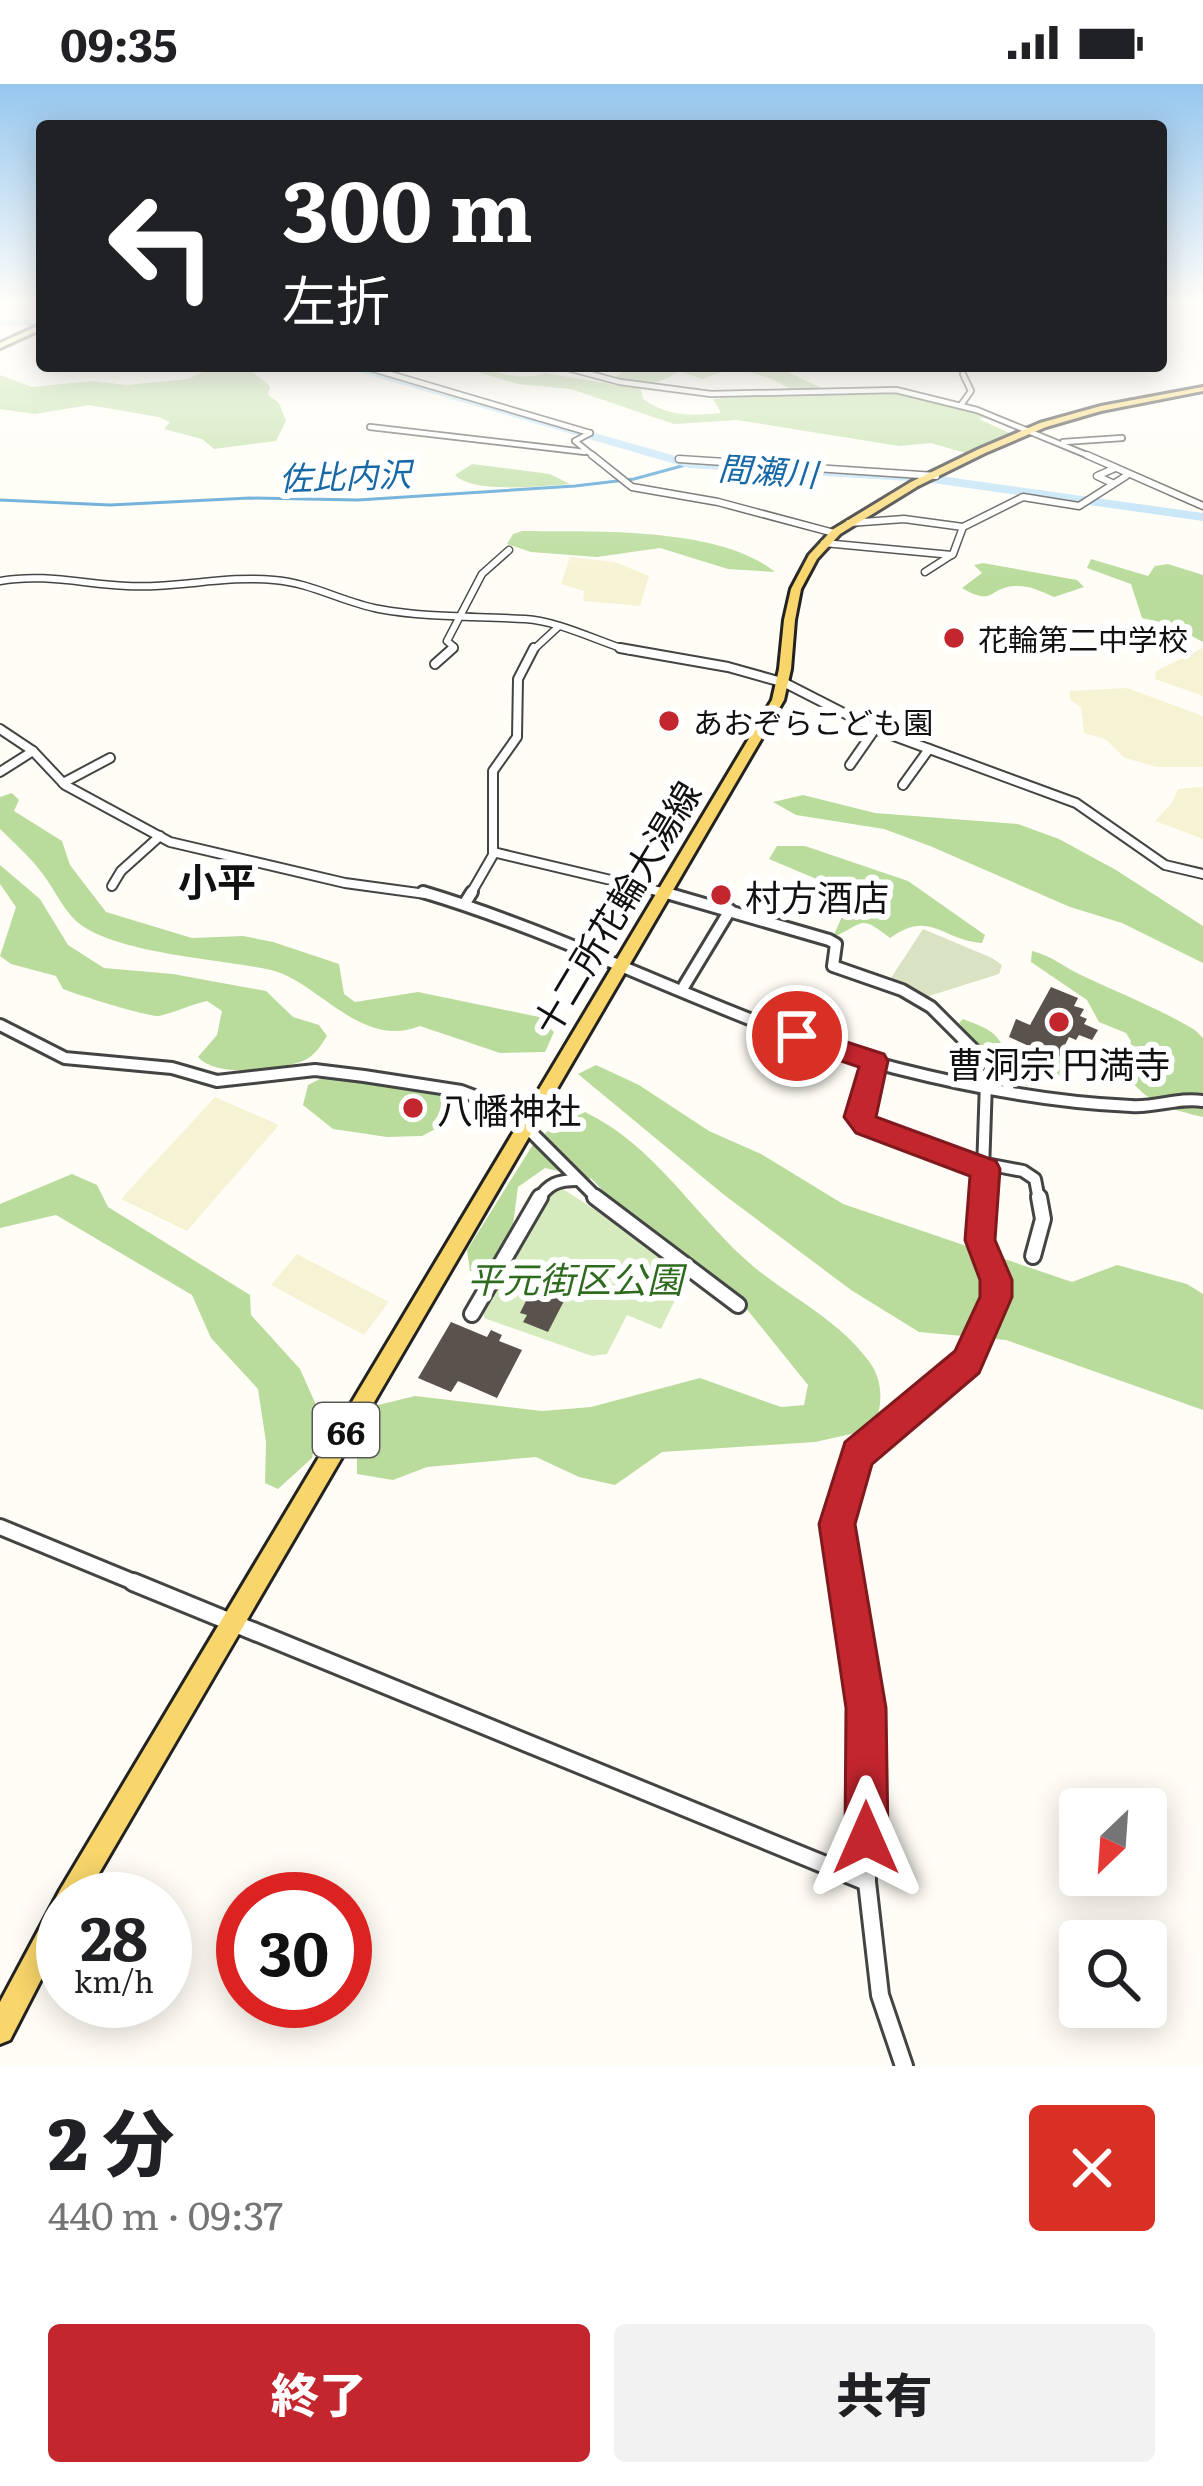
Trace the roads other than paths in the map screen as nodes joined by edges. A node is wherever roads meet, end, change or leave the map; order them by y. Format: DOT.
graph roads {
  1 [pos="460,394"];
  2 [pos="775,394"];
  3 [pos="813,394"];
  4 [pos="908,394"];
  5 [pos="969,394"];
  6 [pos="1174,394"];
  7 [pos="961,405"];
  8 [pos="370,427"];
  9 [pos="1036,428"];
  10 [pos="1122,438"];
  11 [pos="1059,442"];
  12 [pos="585,452"];
  13 [pos="679,459"];
  14 [pos="1113,469"];
  15 [pos="1126,476"];
  16 [pos="935,477"];
  17 [pos="1172,481"];
  18 [pos="1112,483"];
  19 [pos="1164,490"];
  20 [pos="1203,506"];
  21 [pos="874,508"];
  22 [pos="904,519"];
  23 [pos="848,524"];
  24 [pos="963,527"];
  25 [pos="829,538"];
  26 [pos="509,550"];
  27 [pos="952,555"];
  28 [pos="926,572"];
  29 [pos="0,581"];
  30 [pos="458,619"];
  31 [pos="559,627"];
  32 [pos="435,664"];
  33 [pos="785,683"];
  34 [pos="0,729"];
  35 [pos="875,729"];
  36 [pos="929,749"];
  37 [pos="33,751"];
  38 [pos="110,758"];
  39 [pos="0,759"];
  40 [pos="16,759"];
  41 [pos="850,765"];
  42 [pos="0,772"];
  43 [pos="64,783"];
  44 [pos="903,785"];
  45 [pos="160,836"];
  46 [pos="493,853"];
  47 [pos="1203,874"];
  48 [pos="112,886"];
  49 [pos="665,892"];
  50 [pos="464,903"];
  51 [pos="730,910"];
  52 [pos="622,960"];
  53 [pos="684,986"];
  54 [pos="0,1025"];
  55 [pos="874,1061"];
  56 [pos="986,1082"];
  57 [pos="1011,1087"];
  58 [pos="1203,1101"];
  59 [pos="530,1123"];
  60 [pos="985,1167"];
  61 [pos="577,1180"];
  62 [pos="1033,1256"];
  63 [pos="738,1305"];
  64 [pos="472,1314"];
  65 [pos="0,1527"];
  66 [pos="233,1619"];
  67 [pos="85,1872"];
  68 [pos="867,1882"];
  69 [pos="36,1961"];
  70 [pos="0,2030"];
  71 [pos="904,2066"];
  1 -- 12 [label="street"];
  2 -- 3 [label="street"];
  4 -- 7 [label="street"];
  5 -- 7 [label="street"];
  6 -- 9 [label="main road, 十二所花輪大湯線 / 66"];
  7 -- 9 [label="street"];
  8 -- 12 [label="street"];
  9 -- 11 [label="street"];
  9 -- 16 [label="main road, 十二所花輪大湯線 / 66"];
  10 -- 11 [label="street"];
  11 -- 14 [label="street"];
  12 -- 25 [label="street"];
  13 -- 16 [label="street"];
  14 -- 15 [label="street"];
  14 -- 18 [label="street"];
  15 -- 18 [label="street"];
  15 -- 19 [label="street"];
  16 -- 21 [label="main road, 十二所花輪大湯線 / 66"];
  17 -- 19 [label="street"];
  18 -- 24 [label="street"];
  19 -- 20 [label="street"];
  21 -- 22 [label="street"];
  21 -- 23 [label="main road, 十二所花輪大湯線 / 66"];
  22 -- 23 [label="street"];
  22 -- 24 [label="street"];
  23 -- 25 [label="main road, 十二所花輪大湯線 / 66"];
  24 -- 27 [label="street"];
  25 -- 27 [label="street"];
  25 -- 33 [label="main road, 十二所花輪大湯線 / 66"];
  26 -- 30 [label="street"];
  27 -- 28 [label="street"];
  29 -- 30 [label="street"];
  30 -- 31 [label="street"];
  30 -- 32 [label="street"];
  31 -- 33 [label="street"];
  31 -- 46 [label="street"];
  33 -- 35 [label="street"];
  33 -- 49 [label="main road, 十二所花輪大湯線 / 66"];
  34 -- 37 [label="street"];
  35 -- 36 [label="street"];
  35 -- 41 [label="street"];
  36 -- 44 [label="street"];
  36 -- 47 [label="street"];
  37 -- 40 [label="street"];
  37 -- 43 [label="street"];
  38 -- 43 [label="street"];
  39 -- 40 [label="street"];
  40 -- 42 [label="street"];
  43 -- 45 [label="street"];
  45 -- 48 [label="street"];
  45 -- 50 [label="street"];
  46 -- 49 [label="street"];
  46 -- 50 [label="street"];
  49 -- 51 [label="street"];
  49 -- 52 [label="main road, 十二所花輪大湯線 / 66"];
  50 -- 52 [label="street"];
  51 -- 53 [label="street"];
  51 -- 57 [label="street"];
  52 -- 53 [label="street"];
  52 -- 59 [label="main road, 十二所花輪大湯線 / 66"];
  53 -- 55 [label="street"];
  54 -- 59 [label="street"];
  55 -- 56 [label="street"];
  55 -- 60 [label="street"];
  56 -- 57 [label="street"];
  56 -- 60 [label="street"];
  57 -- 58 [label="street"];
  59 -- 61 [label="street"];
  59 -- 66 [label="main road, 十二所花輪大湯線 / 66"];
  60 -- 62 [label="street"];
  60 -- 68 [label="street"];
  61 -- 63 [label="street"];
  61 -- 64 [label="street"];
  65 -- 66 [label="street"];
  66 -- 67 [label="main road, 十二所花輪大湯線 / 66"];
  66 -- 68 [label="street"];
  68 -- 71 [label="street"];
  69 -- 70 [label="main road"];
}
